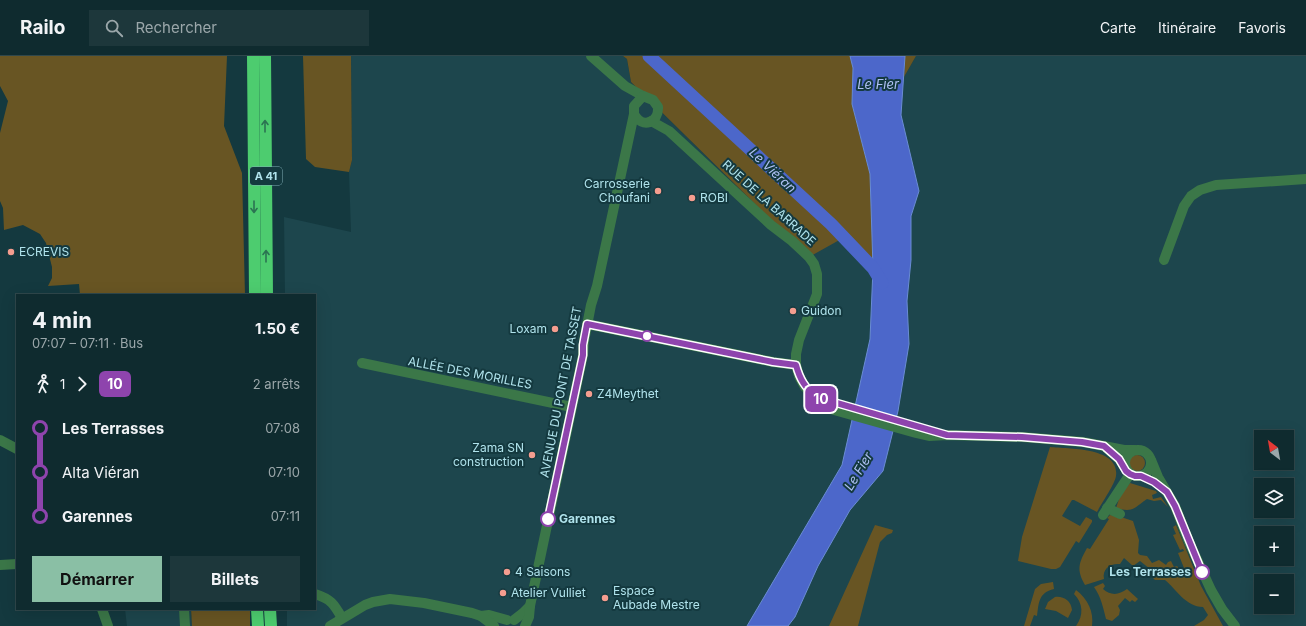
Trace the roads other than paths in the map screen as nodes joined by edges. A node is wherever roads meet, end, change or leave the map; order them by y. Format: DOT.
graph roads {
  1 [pos="253,56"];
  2 [pos="265,56"];
  3 [pos="591,56"];
  4 [pos="626,86"];
  5 [pos="643,96"];
  6 [pos="634,110"];
  7 [pos="658,111"];
  8 [pos="648,122"];
  9 [pos="669,131"];
  10 [pos="629,136"];
  11 [pos="1306,179"];
  12 [pos="1164,260"];
  13 [pos="255,294"];
  14 [pos="267,294"];
  15 [pos="587,324"];
  16 [pos="362,363"];
  17 [pos="796,365"];
  18 [pos="572,407"];
  19 [pos="0,440"];
  20 [pos="1104,446"];
  21 [pos="16,448"];
  22 [pos="1134,450"];
  23 [pos="1151,460"];
  24 [pos="1132,472"];
  25 [pos="1167,492"];
  26 [pos="1120,514"];
  27 [pos="16,564"];
  28 [pos="0,565"];
  29 [pos="316,594"];
  30 [pos="102,610"];
  31 [pos="184,610"];
  32 [pos="257,610"];
  33 [pos="270,610"];
  34 [pos="481,616"];
  35 [pos="342,618"];
  36 [pos="514,624"];
  37 [pos="108,626"];
  38 [pos="185,626"];
  39 [pos="258,626"];
  40 [pos="271,626"];
  41 [pos="330,626"];
  42 [pos="494,626"];
  43 [pos="1235,626"];
  1 -- 13 [label="highway, A 41, one-way"];
  14 -- 2 [label="highway, A 41, one-way"];
  3 -- 4 [label="street"];
  4 -- 5 [label="street"];
  4 -- 6 [label="street"];
  5 -- 6 [label="street"];
  5 -- 7 [label="street"];
  6 -- 8 [label="street"];
  6 -- 10 [label="street, AVENUE DU PONT DE TASSET"];
  7 -- 8 [label="street"];
  7 -- 9 [label="street, RUE DE LA BARRADE"];
  8 -- 9 [label="street, RUE DE LA BARRADE"];
  8 -- 10 [label="street"];
  9 -- 17 [label="street, RUE DE LA BARRADE"];
  10 -- 15 [label="street, AVENUE DU PONT DE TASSET"];
  11 -- 12 [label="street"];
  15 -- 17 [label="street"];
  15 -- 18 [label="street, AVENUE DU PONT DE TASSET"];
  16 -- 18 [label="street, ALLÉE DES MORILLES"];
  17 -- 20 [label="street, RUE DE LA BARRADE"];
  18 -- 36 [label="street, AVENUE DU PONT DE TASSET"];
  19 -- 21 [label="street"];
  20 -- 22 [label="street, RUE DE LA BARRADE"];
  20 -- 24 [label="street"];
  22 -- 23 [label="street"];
  22 -- 24 [label="street"];
  23 -- 24 [label="street"];
  23 -- 25 [label="street"];
  24 -- 25 [label="street"];
  24 -- 26 [label="street"];
  25 -- 43 [label="street"];
  27 -- 28 [label="street"];
  29 -- 35 [label="street"];
  30 -- 37 [label="street"];
  31 -- 38 [label="street"];
  32 -- 39 [label="highway"];
  33 -- 40 [label="highway"];
  34 -- 35 [label="street"];
  34 -- 36 [label="street"];
  34 -- 42 [label="street"];
  35 -- 41 [label="street"];
}
